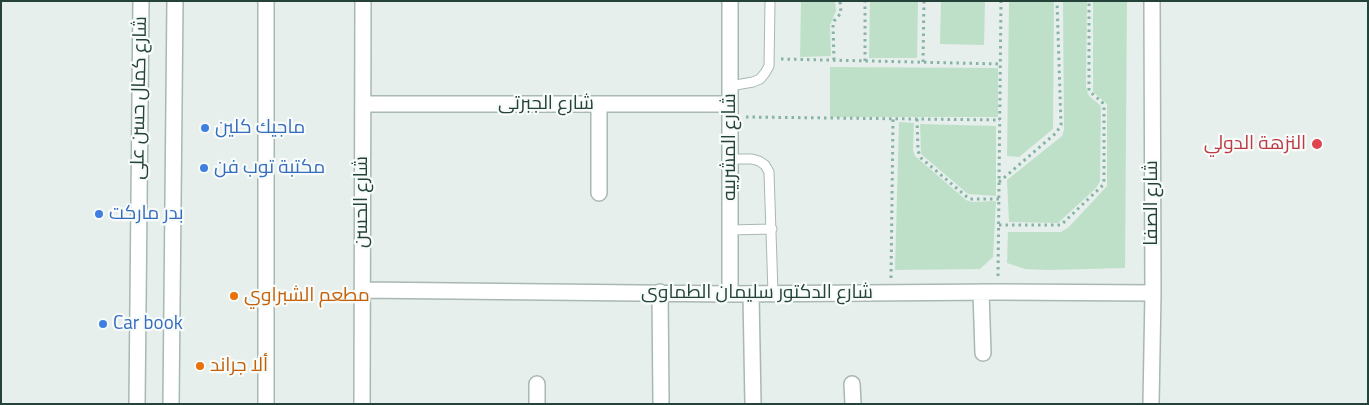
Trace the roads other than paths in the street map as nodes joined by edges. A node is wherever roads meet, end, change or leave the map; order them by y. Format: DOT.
graph roads {
  1 [pos="141,1"];
  2 [pos="175,1"];
  3 [pos="266,1"];
  4 [pos="363,1"];
  5 [pos="730,1"];
  6 [pos="770,1"];
  7 [pos="1152,1"];
  8 [pos="730,86"];
  9 [pos="363,104"];
  10 [pos="599,104"];
  11 [pos="730,110"];
  12 [pos="730,159"];
  13 [pos="599,193"];
  14 [pos="772,229"];
  15 [pos="730,230"];
  16 [pos="362,290"];
  17 [pos="660,292"];
  18 [pos="981,292"];
  19 [pos="1153,293"];
  20 [pos="730,294"];
  21 [pos="751,294"];
  22 [pos="773,294"];
  23 [pos="983,353"];
  24 [pos="537,384"];
  25 [pos="852,384"];
  26 [pos="661,401"];
  27 [pos="136,404"];
  28 [pos="171,404"];
  29 [pos="266,404"];
  30 [pos="362,404"];
  31 [pos="537,404"];
  32 [pos="753,404"];
  33 [pos="853,404"];
  34 [pos="1151,404"];
  1 -- 27 [label="street, شارع كمال حسن على"];
  2 -- 28 [label="street, شارع كمال حسن على"];
  3 -- 29 [label="street"];
  4 -- 9 [label="street, شارع الحسن"];
  5 -- 8 [label="street, شارع المشربيه"];
  6 -- 8 [label="lane"];
  7 -- 19 [label="street, شارع الصفا"];
  8 -- 11 [label="street, شارع المشربيه"];
  9 -- 10 [label="street, شارع الجبرتى"];
  9 -- 16 [label="street, شارع الحسن"];
  10 -- 11 [label="street, شارع الجبرتى"];
  10 -- 13 [label="street"];
  11 -- 12 [label="street, شارع المشربيه"];
  12 -- 14 [label="lane"];
  12 -- 15 [label="street, شارع المشربيه"];
  14 -- 15 [label="lane"];
  14 -- 22 [label="lane"];
  15 -- 20 [label="street, شارع المشربيه"];
  16 -- 17 [label="street, شارع الدكتور سليمان الطماوى"];
  16 -- 30 [label="street, شارع الحسن"];
  17 -- 20 [label="street, شارع الدكتور سليمان الطماوى"];
  17 -- 26 [label="street"];
  18 -- 19 [label="street, شارع الدكتور سليمان الطماوى"];
  18 -- 22 [label="street, شارع الدكتور سليمان الطماوى"];
  18 -- 23 [label="street"];
  19 -- 34 [label="street, شارع الصفا"];
  20 -- 21 [label="street, شارع الدكتور سليمان الطماوى"];
  21 -- 22 [label="street, شارع الدكتور سليمان الطماوى"];
  21 -- 32 [label="street"];
  24 -- 31 [label="street"];
  25 -- 33 [label="street"];
}
